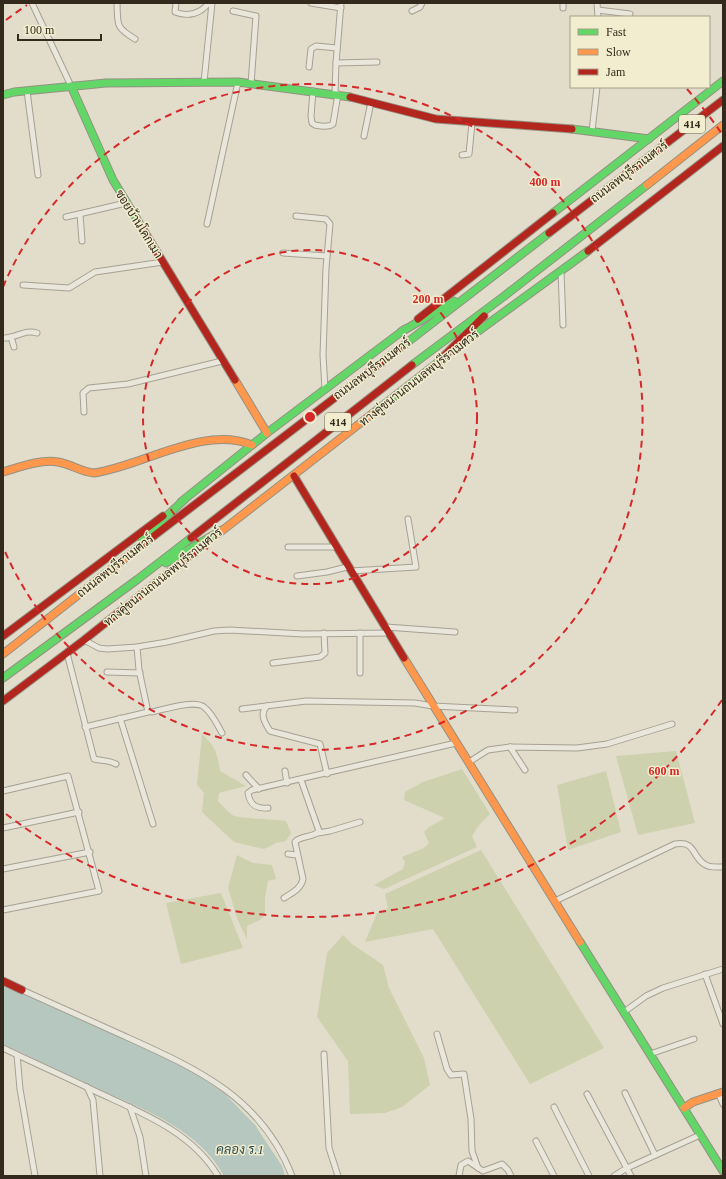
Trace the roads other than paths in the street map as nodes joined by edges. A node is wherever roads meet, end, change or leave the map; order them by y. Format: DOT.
graph roads {
  1 [pos="32,3"];
  2 [pos="117,3"];
  3 [pos="176,3"];
  4 [pos="209,3"];
  5 [pos="212,3"];
  6 [pos="310,3"];
  7 [pos="422,3"];
  8 [pos="597,3"];
  9 [pos="341,6"];
  10 [pos="598,10"];
  11 [pos="233,11"];
  12 [pos="412,11"];
  13 [pos="630,14"];
  14 [pos="598,16"];
  15 [pos="134,39"];
  16 [pos="337,48"];
  17 [pos="377,62"];
  18 [pos="336,63"];
  19 [pos="309,67"];
  20 [pos="723,81"];
  21 [pos="204,82"];
  22 [pos="238,82"];
  23 [pos="251,84"];
  24 [pos="71,86"];
  25 [pos="597,88"];
  26 [pos="27,91"];
  27 [pos="313,91"];
  28 [pos="337,94"];
  29 [pos="3,95"];
  30 [pos="723,100"];
  31 [pos="371,102"];
  32 [pos="472,123"];
  33 [pos="723,125"];
  34 [pos="592,131"];
  35 [pos="364,136"];
  36 [pos="649,139"];
  37 [pos="723,146"];
  38 [pos="462,155"];
  39 [pos="38,176"];
  40 [pos="126,203"];
  41 [pos="80,214"];
  42 [pos="296,216"];
  43 [pos="66,217"];
  44 [pos="207,224"];
  45 [pos="82,241"];
  46 [pos="283,253"];
  47 [pos="327,256"];
  48 [pos="163,262"];
  49 [pos="560,271"];
  50 [pos="487,282"];
  51 [pos="23,285"];
  52 [pos="503,297"];
  53 [pos="563,325"];
  54 [pos="37,332"];
  55 [pos="401,332"];
  56 [pos="11,337"];
  57 [pos="3,338"];
  58 [pos="14,347"];
  59 [pos="442,358"];
  60 [pos="222,361"];
  61 [pos="324,389"];
  62 [pos="84,412"];
  63 [pos="267,433"];
  64 [pos="252,445"];
  65 [pos="3,472"];
  66 [pos="294,476"];
  67 [pos="185,499"];
  68 [pos="408,519"];
  69 [pos="222,530"];
  70 [pos="336,546"];
  71 [pos="288,547"];
  72 [pos="349,569"];
  73 [pos="108,571"];
  74 [pos="297,576"];
  75 [pos="138,579"];
  76 [pos="388,630"];
  77 [pos="455,632"];
  78 [pos="324,633"];
  79 [pos="360,633"];
  80 [pos="3,636"];
  81 [pos="84,640"];
  82 [pos="137,647"];
  83 [pos="3,654"];
  84 [pos="67,654"];
  85 [pos="273,663"];
  86 [pos="107,672"];
  87 [pos="140,673"];
  88 [pos="360,673"];
  89 [pos="3,678"];
  90 [pos="3,701"];
  91 [pos="267,706"];
  92 [pos="432,706"];
  93 [pos="242,709"];
  94 [pos="515,710"];
  95 [pos="148,711"];
  96 [pos="120,718"];
  97 [pos="672,724"];
  98 [pos="85,727"];
  99 [pos="222,733"];
  100 [pos="456,743"];
  101 [pos="510,747"];
  102 [pos="469,762"];
  103 [pos="116,764"];
  104 [pos="525,770"];
  105 [pos="285,771"];
  106 [pos="327,774"];
  107 [pos="246,775"];
  108 [pos="301,780"];
  109 [pos="287,783"];
  110 [pos="260,789"];
  111 [pos="3,791"];
  112 [pos="268,808"];
  113 [pos="79,812"];
  114 [pos="360,822"];
  115 [pos="153,824"];
  116 [pos="3,828"];
  117 [pos="318,833"];
  118 [pos="90,852"];
  119 [pos="288,854"];
  120 [pos="297,855"];
  121 [pos="723,867"];
  122 [pos="3,869"];
  123 [pos="284,898"];
  124 [pos="555,901"];
  125 [pos="3,910"];
  126 [pos="723,969"];
  127 [pos="705,974"];
  128 [pos="3,981"];
  129 [pos="22,990"];
  130 [pos="624,1012"];
  131 [pos="723,1024"];
  132 [pos="437,1034"];
  133 [pos="694,1039"];
  134 [pos="3,1048"];
  135 [pos="324,1054"];
  136 [pos="650,1054"];
  137 [pos="17,1055"];
  138 [pos="87,1087"];
  139 [pos="625,1093"];
  140 [pos="721,1093"];
  141 [pos="587,1094"];
  142 [pos="723,1104"];
  143 [pos="554,1106"];
  144 [pos="130,1108"];
  145 [pos="684,1108"];
  146 [pos="700,1135"];
  147 [pos="536,1141"];
  148 [pos="656,1156"];
  149 [pos="478,1168"];
  150 [pos="627,1168"];
  151 [pos="723,1171"];
  152 [pos="35,1176"];
  153 [pos="100,1176"];
  154 [pos="146,1176"];
  155 [pos="218,1176"];
  156 [pos="292,1176"];
  157 [pos="338,1176"];
  158 [pos="459,1176"];
  159 [pos="511,1176"];
  160 [pos="554,1176"];
  161 [pos="589,1176"];
  162 [pos="614,1176"];
  163 [pos="631,1176"];
  1 -- 24 [label="street, ซอยบ้านโคกเมา"];
  2 -- 15 [label="street"];
  3 -- 4 [label="street"];
  5 -- 21 [label="street"];
  6 -- 9 [label="street"];
  7 -- 12 [label="street"];
  8 -- 10 [label="street"];
  9 -- 16 [label="street"];
  10 -- 13 [label="street"];
  10 -- 14 [label="street"];
  11 -- 23 [label="street"];
  16 -- 18 [label="street"];
  16 -- 19 [label="street"];
  17 -- 18 [label="street"];
  18 -- 28 [label="street"];
  20 -- 36 [label="main road, 414"];
  21 -- 22 [label="main road"];
  21 -- 24 [label="main road"];
  22 -- 23 [label="main road"];
  22 -- 44 [label="street"];
  23 -- 27 [label="main road"];
  24 -- 26 [label="main road"];
  24 -- 40 [label="main road, ซอยบ้านโคกเมา"];
  25 -- 34 [label="street"];
  26 -- 29 [label="main road"];
  26 -- 39 [label="street"];
  27 -- 28 [label="main road"];
  27 -- 28 [label="street"];
  28 -- 31 [label="main road"];
  30 -- 50 [label="main road, ถนนลพบุรีราเมศวร์ / 414"];
  31 -- 32 [label="main road"];
  31 -- 35 [label="street"];
  32 -- 34 [label="main road"];
  32 -- 38 [label="street"];
  33 -- 52 [label="main road, ถนนลพบุรีราเมศวร์ / 414"];
  34 -- 36 [label="main road"];
  36 -- 55 [label="main road, 414"];
  37 -- 49 [label="main road, ทางคู่ขนานถนนลพบุรีราเมศวร์ / 414"];
  40 -- 41 [label="street"];
  40 -- 48 [label="main road, ซอยบ้านโคกเมา"];
  41 -- 43 [label="street"];
  41 -- 45 [label="street"];
  42 -- 47 [label="street"];
  46 -- 47 [label="street"];
  47 -- 61 [label="street"];
  48 -- 51 [label="street"];
  48 -- 60 [label="main road, ซอยบ้านโคกเมา"];
  49 -- 53 [label="street"];
  49 -- 59 [label="main road, ทางคู่ขนานถนนลพบุรีราเมศวร์ / 414"];
  50 -- 55 [label="main road"];
  50 -- 73 [label="main road, ถนนลพบุรีราเมศวร์ / 414"];
  52 -- 59 [label="main road"];
  52 -- 75 [label="main road, ถนนลพบุรีราเมศวร์ / 414"];
  54 -- 56 [label="street"];
  55 -- 61 [label="main road, 414"];
  56 -- 57 [label="street"];
  56 -- 58 [label="street"];
  59 -- 66 [label="main road, ทางคู่ขนานถนนลพบุรีราเมศวร์ / 414"];
  60 -- 62 [label="street"];
  60 -- 63 [label="main road, ซอยบ้านโคกเมา"];
  61 -- 63 [label="main road, 414"];
  63 -- 64 [label="main road, 414"];
  64 -- 65 [label="main road"];
  64 -- 67 [label="main road, 414"];
  66 -- 69 [label="main road, ทางคู่ขนานถนนลพบุรีราเมศวร์ / 414"];
  66 -- 70 [label="main road"];
  67 -- 73 [label="main road"];
  67 -- 80 [label="main road, 414"];
  68 -- 72 [label="street"];
  69 -- 75 [label="main road"];
  69 -- 81 [label="main road, ทางคู่ขนานถนนลพบุรีราเมศวร์ / 414"];
  70 -- 71 [label="street"];
  70 -- 72 [label="main road"];
  72 -- 74 [label="street"];
  72 -- 76 [label="main road"];
  73 -- 83 [label="main road, ถนนลพบุรีราเมศวร์ / 414"];
  75 -- 89 [label="main road, ถนนลพบุรีราเมศวร์ / 414"];
  76 -- 77 [label="street"];
  76 -- 79 [label="street"];
  76 -- 92 [label="main road"];
  78 -- 79 [label="street"];
  78 -- 82 [label="street"];
  78 -- 85 [label="street"];
  79 -- 88 [label="street"];
  81 -- 82 [label="street"];
  81 -- 84 [label="main road, ทางคู่ขนานถนนลพบุรีราเมศวร์ / 414"];
  82 -- 87 [label="street"];
  84 -- 90 [label="main road, ทางคู่ขนานถนนลพบุรีราเมศวร์ / 414"];
  84 -- 98 [label="street"];
  86 -- 87 [label="street"];
  87 -- 95 [label="street"];
  91 -- 92 [label="street"];
  91 -- 93 [label="street"];
  91 -- 106 [label="street"];
  92 -- 94 [label="street"];
  92 -- 100 [label="main road"];
  95 -- 96 [label="street"];
  95 -- 99 [label="street"];
  96 -- 98 [label="street"];
  96 -- 115 [label="street"];
  97 -- 101 [label="street"];
  98 -- 103 [label="street"];
  100 -- 102 [label="main road"];
  100 -- 106 [label="street"];
  101 -- 102 [label="street"];
  101 -- 104 [label="street"];
  102 -- 124 [label="main road"];
  105 -- 109 [label="street"];
  106 -- 108 [label="street"];
  107 -- 110 [label="street"];
  108 -- 109 [label="street"];
  108 -- 117 [label="street"];
  109 -- 110 [label="street"];
  110 -- 112 [label="street"];
  111 -- 113 [label="street"];
  113 -- 116 [label="street"];
  113 -- 118 [label="street"];
  114 -- 117 [label="street"];
  117 -- 120 [label="street"];
  118 -- 122 [label="street"];
  118 -- 125 [label="street"];
  119 -- 120 [label="street"];
  120 -- 123 [label="street"];
  121 -- 124 [label="street"];
  124 -- 130 [label="main road"];
  126 -- 127 [label="street"];
  127 -- 130 [label="street"];
  127 -- 131 [label="street"];
  128 -- 129 [label="main road"];
  129 -- 156 [label="street"];
  130 -- 136 [label="main road"];
  132 -- 149 [label="street"];
  133 -- 136 [label="street"];
  134 -- 137 [label="street"];
  135 -- 157 [label="street"];
  136 -- 145 [label="main road"];
  137 -- 138 [label="street"];
  137 -- 152 [label="street"];
  138 -- 144 [label="street"];
  138 -- 153 [label="street"];
  139 -- 148 [label="street"];
  140 -- 142 [label="street"];
  140 -- 145 [label="main road"];
  141 -- 150 [label="street"];
  143 -- 161 [label="street"];
  144 -- 154 [label="street"];
  144 -- 155 [label="street"];
  145 -- 146 [label="main road"];
  146 -- 148 [label="street"];
  146 -- 151 [label="main road"];
  147 -- 160 [label="street"];
  148 -- 150 [label="street"];
  149 -- 158 [label="street"];
  149 -- 159 [label="street"];
  150 -- 162 [label="street"];
  150 -- 163 [label="street"];
}
